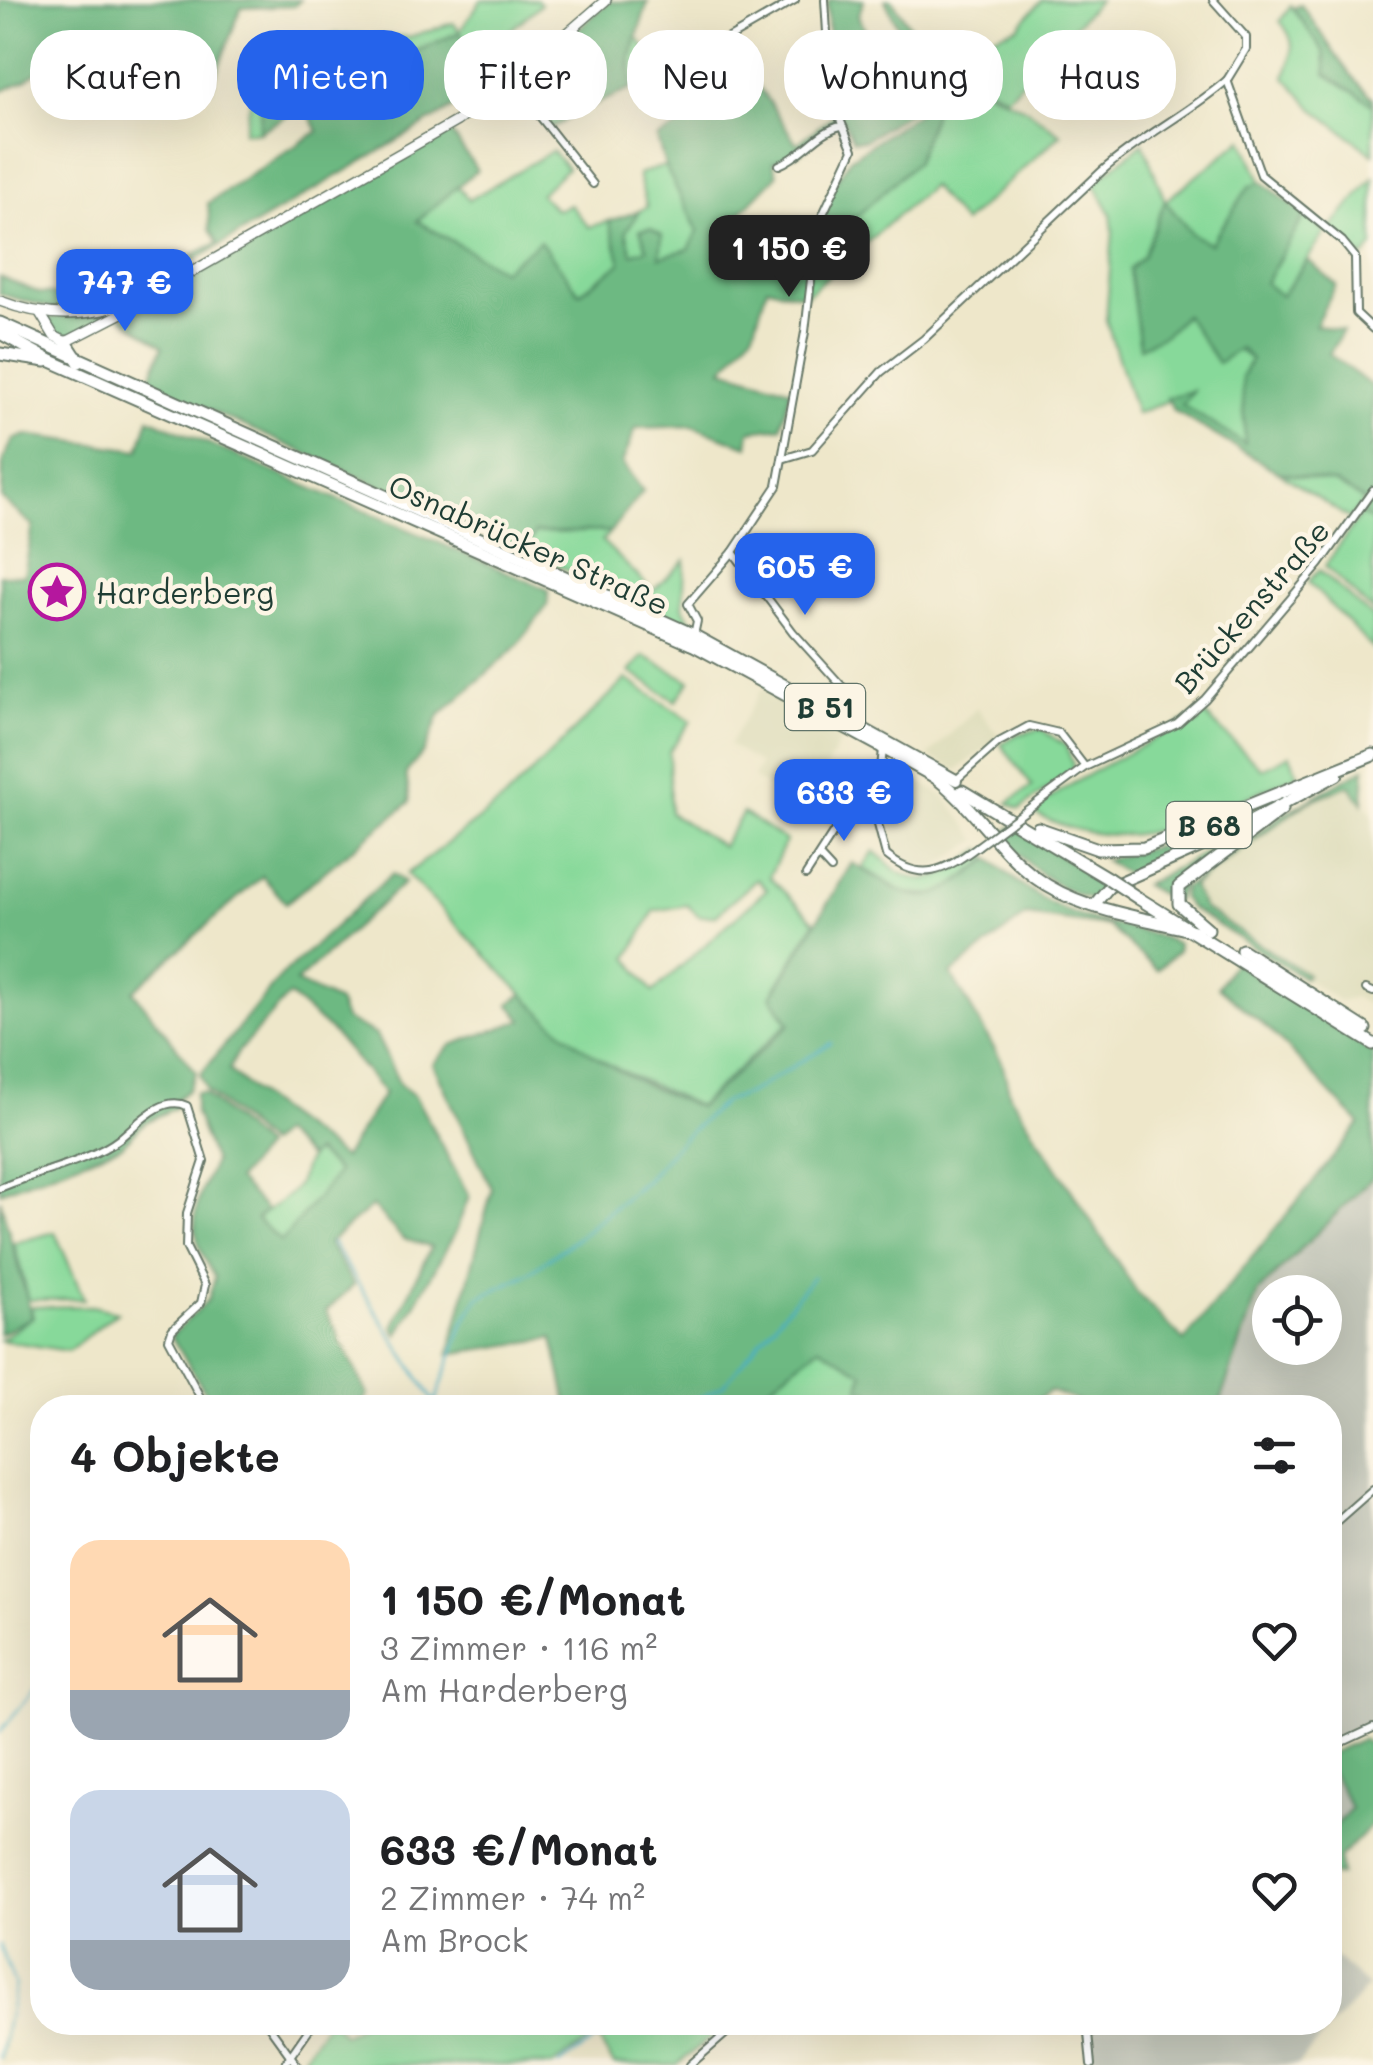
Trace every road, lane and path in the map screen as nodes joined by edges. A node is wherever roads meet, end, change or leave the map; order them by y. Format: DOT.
graph roads {
  1 [pos="606,0"];
  2 [pos="795,0"];
  3 [pos="825,0"];
  4 [pos="1213,0"];
  5 [pos="571,30"];
  6 [pos="743,30"];
  7 [pos="1228,80"];
  8 [pos="458,120"];
  9 [pos="543,120"];
  10 [pos="841,126"];
  11 [pos="779,166"];
  12 [pos="593,184"];
  13 [pos="159,290"];
  14 [pos="0,301"];
  15 [pos="40,313"];
  16 [pos="0,323"];
  17 [pos="1373,330"];
  18 [pos="0,332"];
  19 [pos="66,342"];
  20 [pos="0,354"];
  21 [pos="50,361"];
  22 [pos="79,362"];
  23 [pos="172,408"];
  24 [pos="782,459"];
  25 [pos="1373,490"];
  26 [pos="733,552"];
  27 [pos="692,639"];
  28 [pos="858,704"];
  29 [pos="883,748"];
  30 [pos="1373,755"];
  31 [pos="1085,767"];
  32 [pos="931,774"];
  33 [pos="956,780"];
  34 [pos="876,793"];
  35 [pos="1282,810"];
  36 [pos="1038,828"];
  37 [pos="819,856"];
  38 [pos="831,868"];
  39 [pos="806,875"];
  40 [pos="1112,878"];
  41 [pos="1098,906"];
  42 [pos="1202,931"];
  43 [pos="1373,1033"];
  44 [pos="1373,1044"];
  45 [pos="0,1188"];
  46 [pos="199,1395"];
  47 [pos="1373,1489"];
  48 [pos="1342,1516"];
  49 [pos="1373,1728"];
  50 [pos="1342,1742"];
  51 [pos="273,2035"];
  52 [pos="305,2035"];
  53 [pos="724,2035"];
  54 [pos="1088,2035"];
  55 [pos="287,2062"];
  56 [pos="296,2065"];
  57 [pos="690,2065"];
  58 [pos="1091,2065"];
  1 -- 5 [label="street"];
  2 -- 6 [label="street"];
  3 -- 10 [label="street"];
  4 -- 7 [label="street"];
  7 -- 17 [label="street"];
  7 -- 24 [label="street"];
  8 -- 13 [label="street"];
  9 -- 12 [label="street"];
  10 -- 11 [label="street"];
  10 -- 24 [label="street"];
  13 -- 15 [label="street"];
  13 -- 19 [label="street"];
  14 -- 15 [label="street"];
  15 -- 19 [label="street"];
  16 -- 22 [label="highway, B 51"];
  18 -- 21 [label="highway, B 51"];
  19 -- 22 [label="highway"];
  20 -- 21 [label="highway"];
  21 -- 23 [label="highway, B 51"];
  22 -- 23 [label="highway, B 51"];
  23 -- 27 [label="highway, Osnabrücker Straße / B 51"];
  24 -- 26 [label="street"];
  25 -- 31 [label="street, Brückenstraße"];
  26 -- 27 [label="street"];
  26 -- 28 [label="street"];
  27 -- 29 [label="main road, Osnabrücker Straße / B 51"];
  27 -- 33 [label="main road, Osnabrücker Straße / B 51"];
  29 -- 32 [label="highway, Osnabrücker Straße / B 51"];
  29 -- 34 [label="street, Brückenstraße"];
  30 -- 35 [label="main road, B 68"];
  30 -- 36 [label="highway, B 68"];
  30 -- 41 [label="main road, B 68"];
  31 -- 33 [label="street"];
  31 -- 34 [label="street, Brückenstraße, bridge"];
  32 -- 40 [label="highway, Osnabrücker Straße / B 51"];
  32 -- 41 [label="highway"];
  33 -- 36 [label="highway, Osnabrücker Straße / B 51"];
  34 -- 37 [label="street"];
  35 -- 41 [label="main road, B 68"];
  35 -- 42 [label="highway, B 68"];
  36 -- 40 [label="highway, Osnabrücker Straße / B 51"];
  37 -- 38 [label="street"];
  37 -- 39 [label="street"];
  40 -- 42 [label="highway, Osnabrücker Straße / B 51, bridge"];
  41 -- 42 [label="highway"];
  42 -- 43 [label="highway, Osnabrücker Straße / B 51"];
  42 -- 44 [label="highway, Osnabrücker Straße / B 51"];
  45 -- 46 [label="street"];
  47 -- 48 [label="street"];
  49 -- 50 [label="street"];
  51 -- 55 [label="street"];
  52 -- 55 [label="street"];
  53 -- 57 [label="street"];
  54 -- 58 [label="street"];
  55 -- 56 [label="street"];
}
